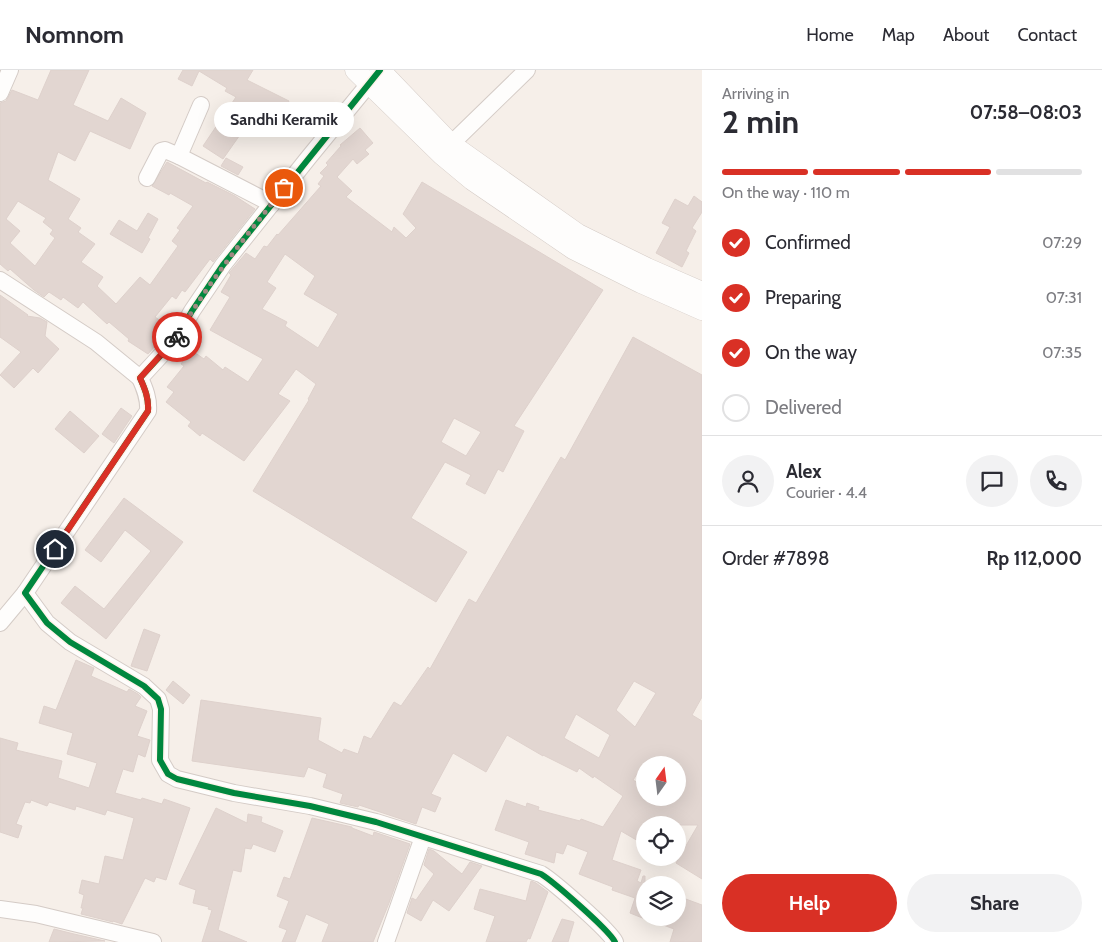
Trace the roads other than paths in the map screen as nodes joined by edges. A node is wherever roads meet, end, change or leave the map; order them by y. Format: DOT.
graph roads {
  1 [pos="10,70"];
  2 [pos="527,70"];
  3 [pos="371,73"];
  4 [pos="0,93"];
  5 [pos="201,105"];
  6 [pos="451,144"];
  7 [pos="179,156"];
  8 [pos="147,178"];
  9 [pos="272,204"];
  10 [pos="0,280"];
  11 [pos="702,292"];
  12 [pos="702,310"];
  13 [pos="140,378"];
  14 [pos="25,593"];
  15 [pos="0,623"];
  16 [pos="423,837"];
  17 [pos="0,909"];
  18 [pos="153,942"];
  19 [pos="386,942"];
  20 [pos="615,942"];
  1 -- 4 [label="street"];
  2 -- 6 [label="street"];
  3 -- 6 [label="street"];
  3 -- 9 [label="street"];
  3 -- 12 [label="street"];
  5 -- 7 [label="street"];
  6 -- 11 [label="street"];
  7 -- 8 [label="street"];
  7 -- 9 [label="street"];
  9 -- 13 [label="street"];
  10 -- 13 [label="street"];
  13 -- 14 [label="street"];
  14 -- 15 [label="street"];
  14 -- 16 [label="street"];
  16 -- 19 [label="street"];
  16 -- 20 [label="street"];
  17 -- 18 [label="street"];
}
